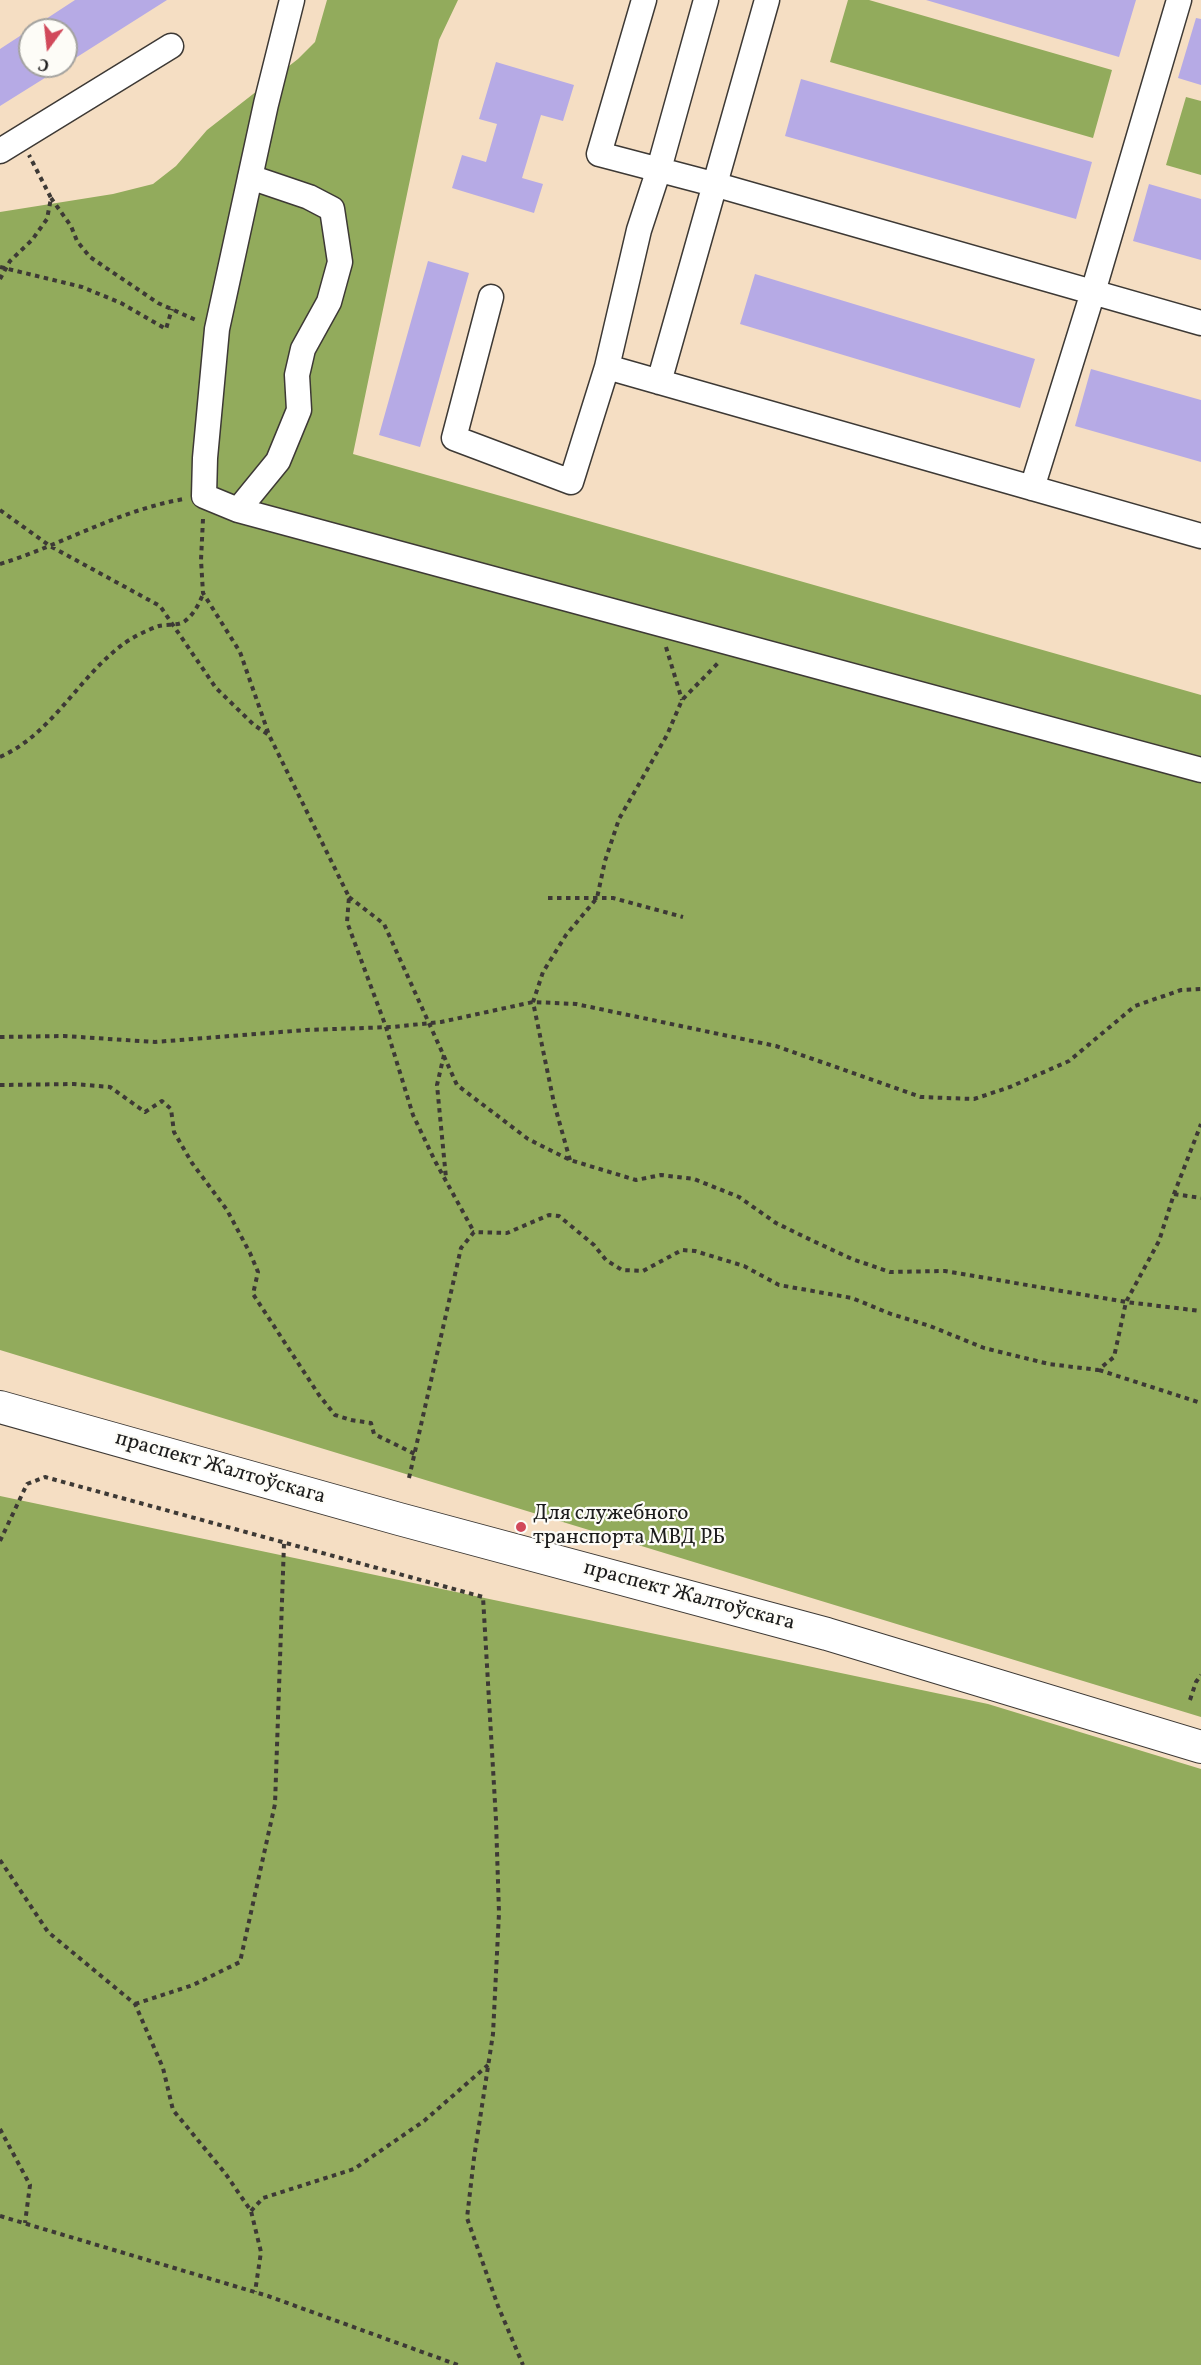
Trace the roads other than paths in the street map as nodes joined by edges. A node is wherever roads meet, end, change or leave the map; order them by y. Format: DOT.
graph roads {
  1 [pos="292,0"];
  2 [pos="644,0"];
  3 [pos="706,0"];
  4 [pos="767,0"];
  5 [pos="1179,0"];
  6 [pos="171,46"];
  7 [pos="0,151"];
  8 [pos="659,169"];
  9 [pos="250,177"];
  10 [pos="717,185"];
  11 [pos="1093,292"];
  12 [pos="491,297"];
  13 [pos="1201,323"];
  14 [pos="607,367"];
  15 [pos="659,382"];
  16 [pos="1032,488"];
  17 [pos="238,510"];
  18 [pos="1201,536"];
  19 [pos="1201,770"];
  20 [pos="0,1407"];
  21 [pos="1201,1747"];
  1 -- 9 [label="lane"];
  2 -- 8 [label="lane"];
  3 -- 8 [label="lane"];
  4 -- 10 [label="lane"];
  5 -- 11 [label="lane"];
  6 -- 7 [label="lane"];
  8 -- 10 [label="lane"];
  8 -- 14 [label="lane"];
  9 -- 17 [label="lane"];
  9 -- 17 [label="lane"];
  10 -- 11 [label="lane"];
  10 -- 15 [label="lane"];
  11 -- 13 [label="lane"];
  11 -- 16 [label="lane"];
  12 -- 14 [label="lane"];
  14 -- 15 [label="lane"];
  15 -- 16 [label="lane"];
  16 -- 18 [label="lane"];
  17 -- 19 [label="lane"];
  20 -- 21 [label="main road, праспект Жалтоўскага"];
}
